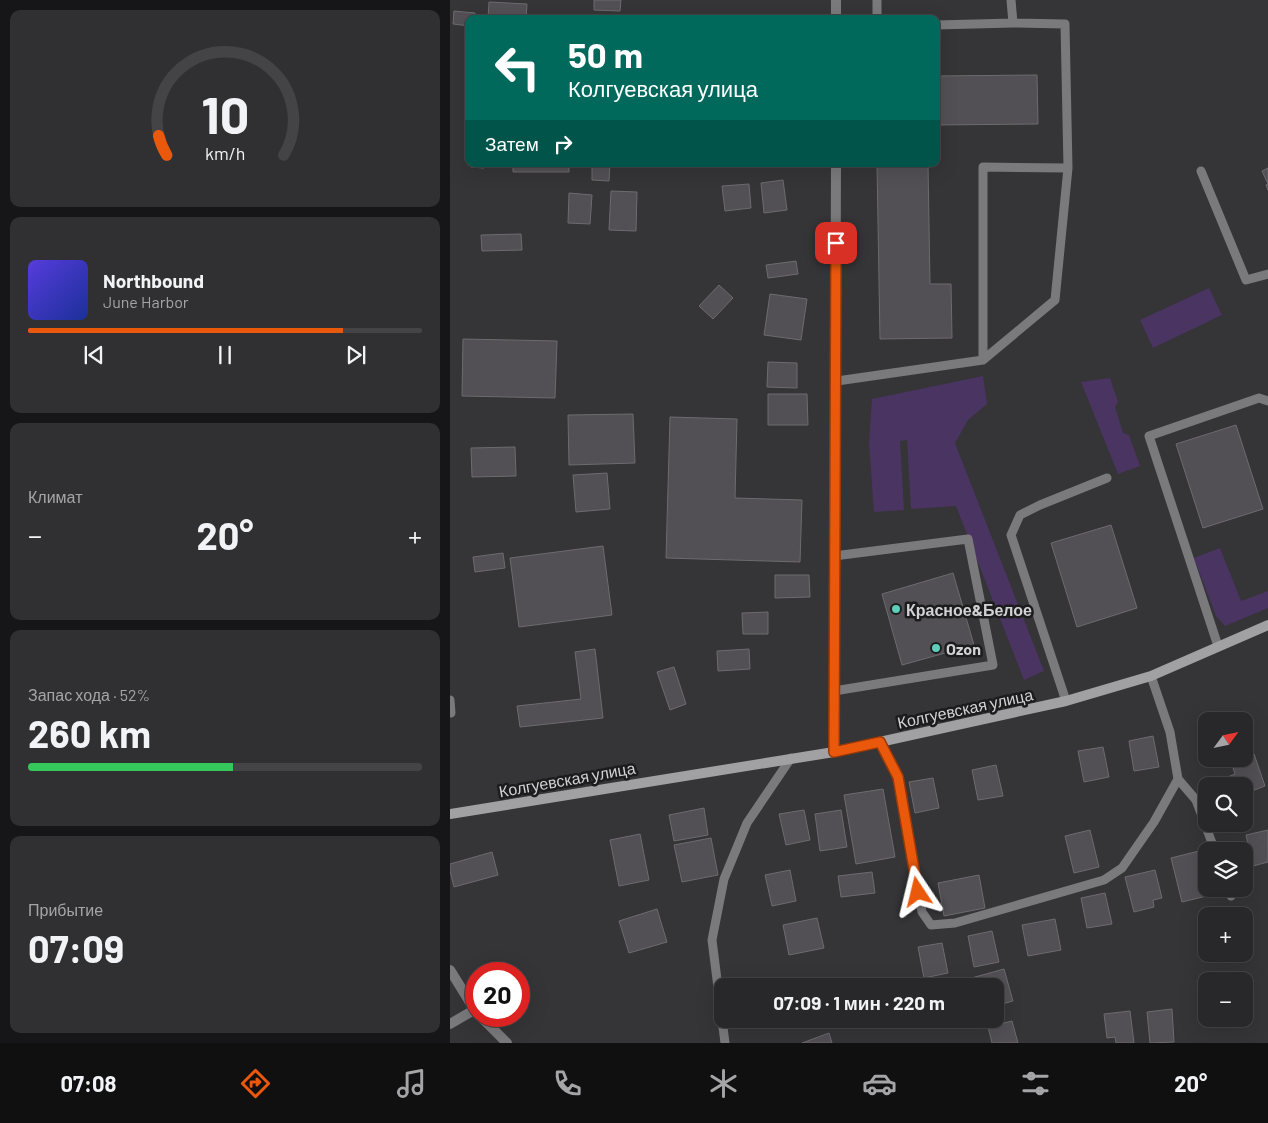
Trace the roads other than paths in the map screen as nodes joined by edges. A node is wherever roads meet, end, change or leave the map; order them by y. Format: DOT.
graph roads {
  1 [pos="836,0"];
  2 [pos="877,0"];
  3 [pos="1011,0"];
  4 [pos="836,15"];
  5 [pos="878,15"];
  6 [pos="1013,23"];
  7 [pos="940,24"];
  8 [pos="836,167"];
  9 [pos="1068,168"];
  10 [pos="1201,171"];
  11 [pos="1268,274"];
  12 [pos="983,360"];
  13 [pos="836,381"];
  14 [pos="1268,401"];
  15 [pos="1107,478"];
  16 [pos="834,556"];
  17 [pos="1268,625"];
  18 [pos="1218,646"];
  19 [pos="1151,676"];
  20 [pos="834,691"];
  21 [pos="450,700"];
  22 [pos="1066,701"];
  23 [pos="451,713"];
  24 [pos="880,742"];
  25 [pos="834,752"];
  26 [pos="791,758"];
  27 [pos="1178,778"];
  28 [pos="450,814"];
  29 [pos="1212,842"];
  30 [pos="450,970"];
  31 [pos="465,994"];
  32 [pos="465,1018"];
  33 [pos="450,1024"];
  34 [pos="491,1027"];
  35 [pos="507,1043"];
  36 [pos="725,1043"];
  1 -- 4 [label="street"];
  2 -- 5 [label="lane"];
  3 -- 6 [label="lane"];
  6 -- 7 [label="lane"];
  6 -- 9 [label="lane"];
  8 -- 13 [label="street"];
  9 -- 12 [label="lane"];
  9 -- 12 [label="lane"];
  10 -- 11 [label="lane"];
  12 -- 13 [label="lane"];
  13 -- 16 [label="street"];
  14 -- 18 [label="lane"];
  15 -- 22 [label="lane"];
  16 -- 20 [label="street"];
  16 -- 20 [label="lane"];
  17 -- 18 [label="street, Колгуевская улица"];
  18 -- 19 [label="street, Колгуевская улица"];
  19 -- 22 [label="street, Колгуевская улица"];
  19 -- 27 [label="lane"];
  20 -- 25 [label="street"];
  21 -- 23 [label="lane"];
  22 -- 24 [label="street, Колгуевская улица"];
  24 -- 25 [label="street, Колгуевская улица"];
  24 -- 27 [label="lane"];
  25 -- 26 [label="street, Колгуевская улица"];
  26 -- 28 [label="street, Колгуевская улица"];
  26 -- 36 [label="lane"];
  27 -- 29 [label="lane"];
  30 -- 31 [label="street"];
  32 -- 33 [label="street"];
  34 -- 35 [label="street"];
}
